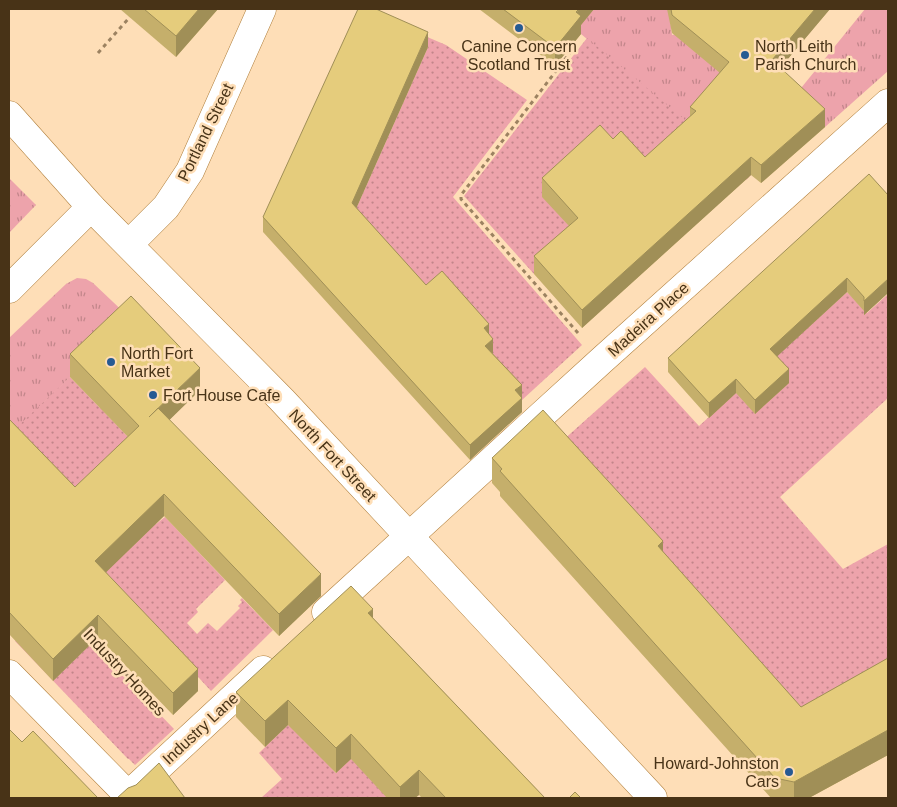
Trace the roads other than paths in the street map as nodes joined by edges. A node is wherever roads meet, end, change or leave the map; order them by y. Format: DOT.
graph roads {
  1 [pos="262,9"];
  2 [pos="888,103"];
  3 [pos="9,115"];
  4 [pos="91,207"];
  5 [pos="129,244"];
  6 [pos="9,289"];
  7 [pos="408,536"];
  8 [pos="310,627"];
  9 [pos="281,654"];
  10 [pos="9,674"];
  11 [pos="126,797"];
  12 [pos="653,798"];
  1 -- 5 [label="street, Portland Street"];
  2 -- 7 [label="street, Madeira Place"];
  3 -- 4 [label="street, North Fort Street"];
  4 -- 5 [label="street, North Fort Street"];
  4 -- 6 [label="street"];
  5 -- 7 [label="street, North Fort Street"];
  7 -- 8 [label="street"];
  7 -- 12 [label="street, North Fort Street"];
  9 -- 11 [label="street, Industry Lane"];
  10 -- 11 [label="street"];
}
